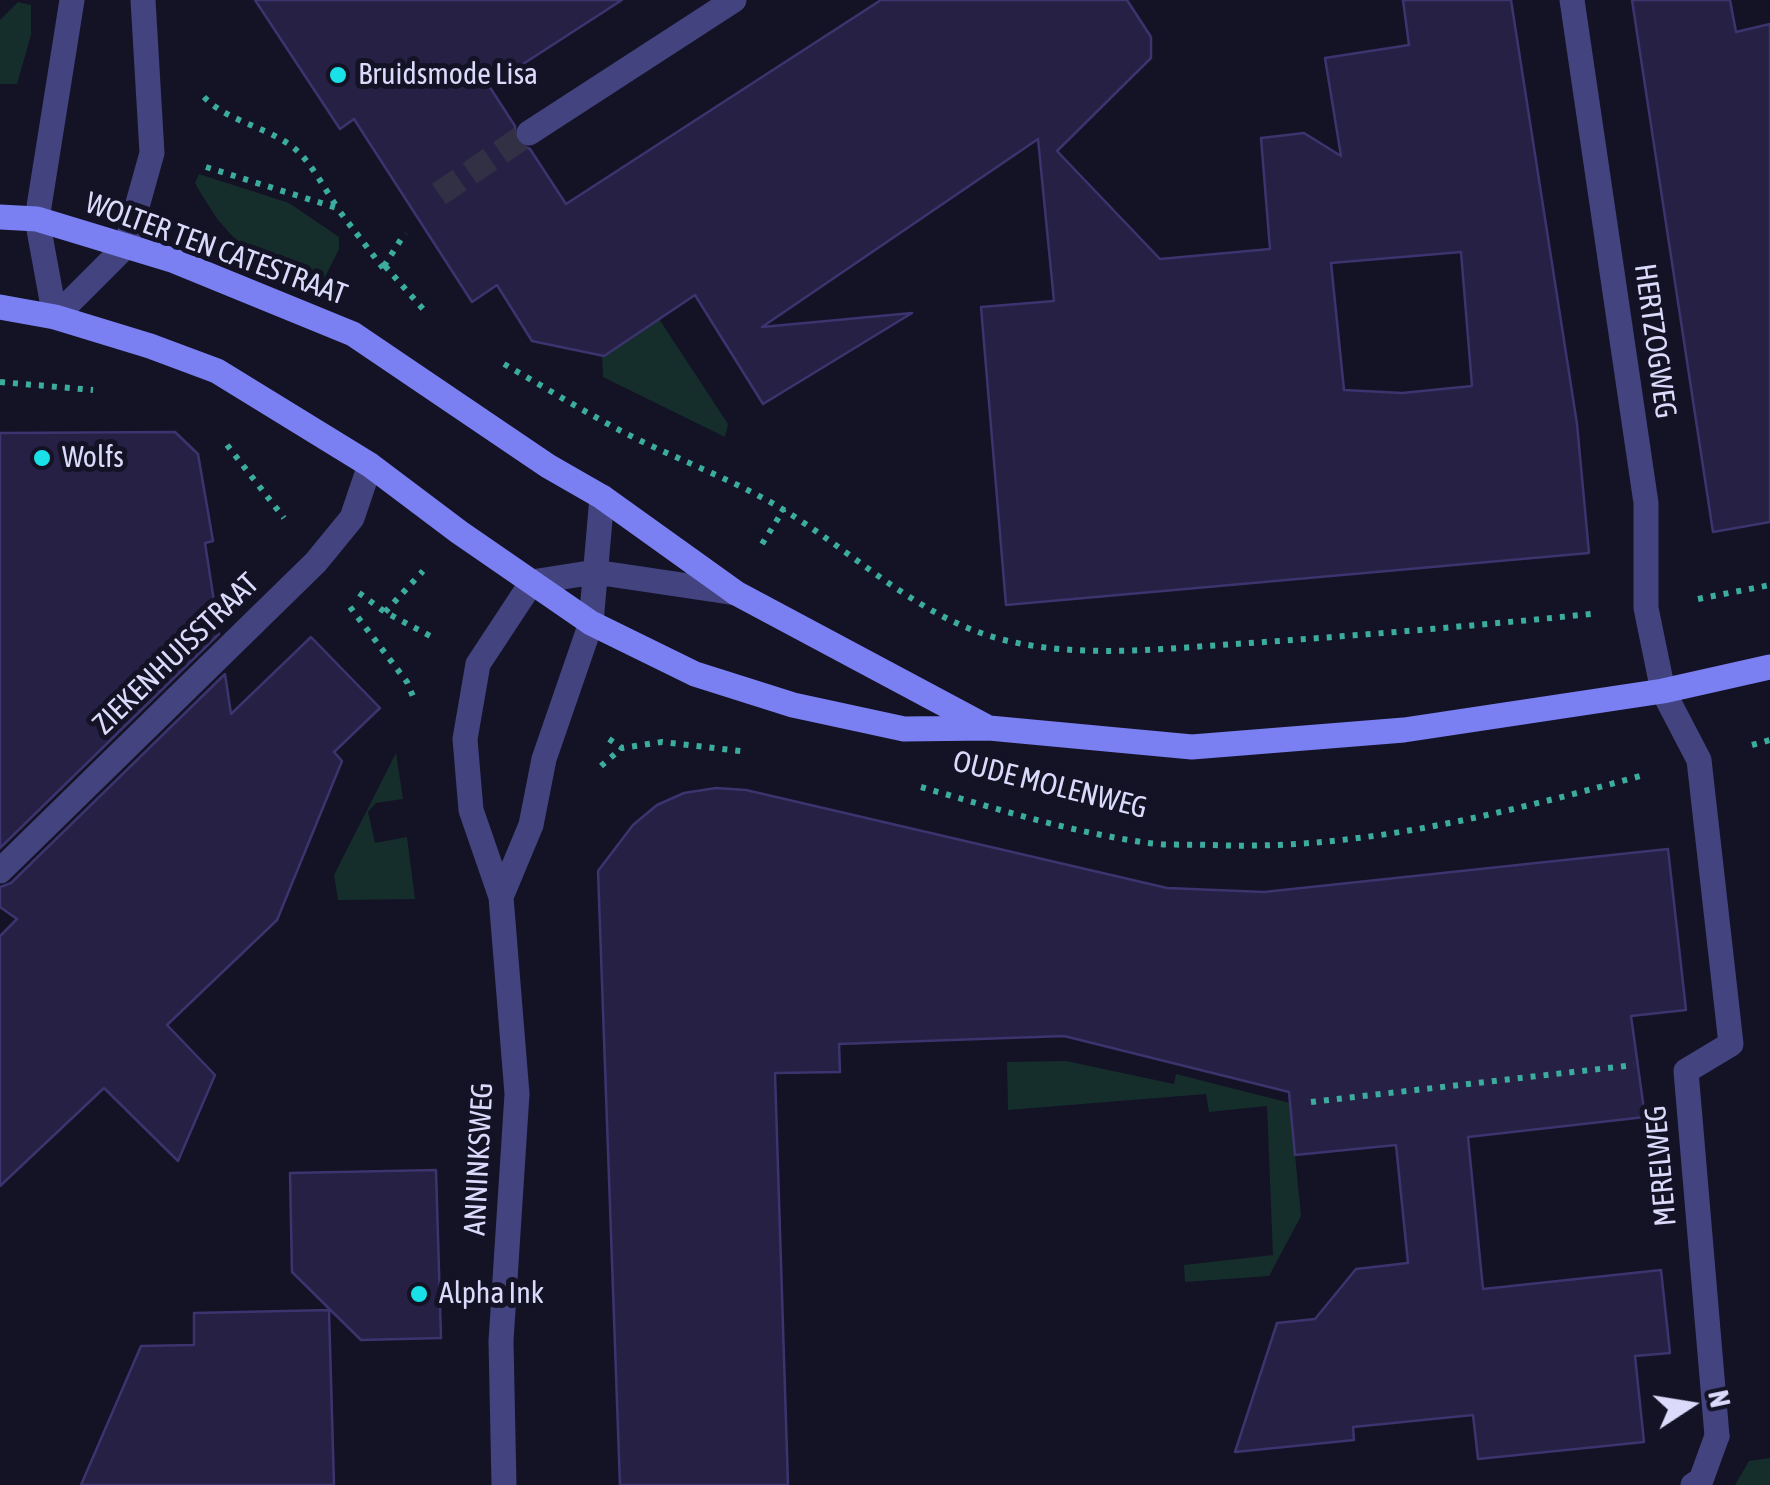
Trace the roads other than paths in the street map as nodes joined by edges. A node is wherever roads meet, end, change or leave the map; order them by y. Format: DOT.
graph roads {
  1 [pos="72,0"];
  2 [pos="143,0"];
  3 [pos="734,0"];
  4 [pos="1572,0"];
  5 [pos="529,133"];
  6 [pos="0,218"];
  7 [pos="37,219"];
  8 [pos="126,246"];
  9 [pos="0,307"];
  10 [pos="55,316"];
  11 [pos="370,465"];
  12 [pos="602,496"];
  13 [pos="595,572"];
  14 [pos="532,582"];
  15 [pos="736,593"];
  16 [pos="591,623"];
  17 [pos="1770,667"];
  18 [pos="1663,691"];
  19 [pos="989,728"];
  20 [pos="0,871"];
  21 [pos="501,896"];
  22 [pos="504,1485"];
  23 [pos="1693,1485"];
  1 -- 7 [label="street"];
  2 -- 8 [label="street"];
  3 -- 5 [label="street"];
  4 -- 18 [label="street, HERTZOGWEG"];
  6 -- 7 [label="main road, WOLTER TEN CATESTRAAT"];
  7 -- 8 [label="main road, WOLTER TEN CATESTRAAT"];
  7 -- 10 [label="street"];
  8 -- 10 [label="street"];
  8 -- 12 [label="main road, WOLTER TEN CATESTRAAT"];
  9 -- 10 [label="main road"];
  10 -- 11 [label="main road"];
  11 -- 14 [label="main road, OUDE MOLENWEG"];
  11 -- 20 [label="street, ZIEKENHUISSTRAAT"];
  12 -- 13 [label="street, ANNINKSWEG"];
  12 -- 15 [label="main road, OUDE MOLENWEG"];
  13 -- 14 [label="street, OUDE MOLENWEG"];
  13 -- 15 [label="street, OUDE MOLENWEG"];
  13 -- 16 [label="street, ANNINKSWEG"];
  14 -- 16 [label="main road, OUDE MOLENWEG"];
  14 -- 21 [label="street, ANNINKSWEG"];
  15 -- 19 [label="main road, OUDE MOLENWEG"];
  16 -- 19 [label="main road, OUDE MOLENWEG"];
  16 -- 21 [label="street, ANNINKSWEG"];
  17 -- 18 [label="main road, OUDE MOLENWEG"];
  18 -- 19 [label="main road, OUDE MOLENWEG"];
  18 -- 23 [label="street, MERELWEG"];
  21 -- 22 [label="street, ANNINKSWEG"];
}
